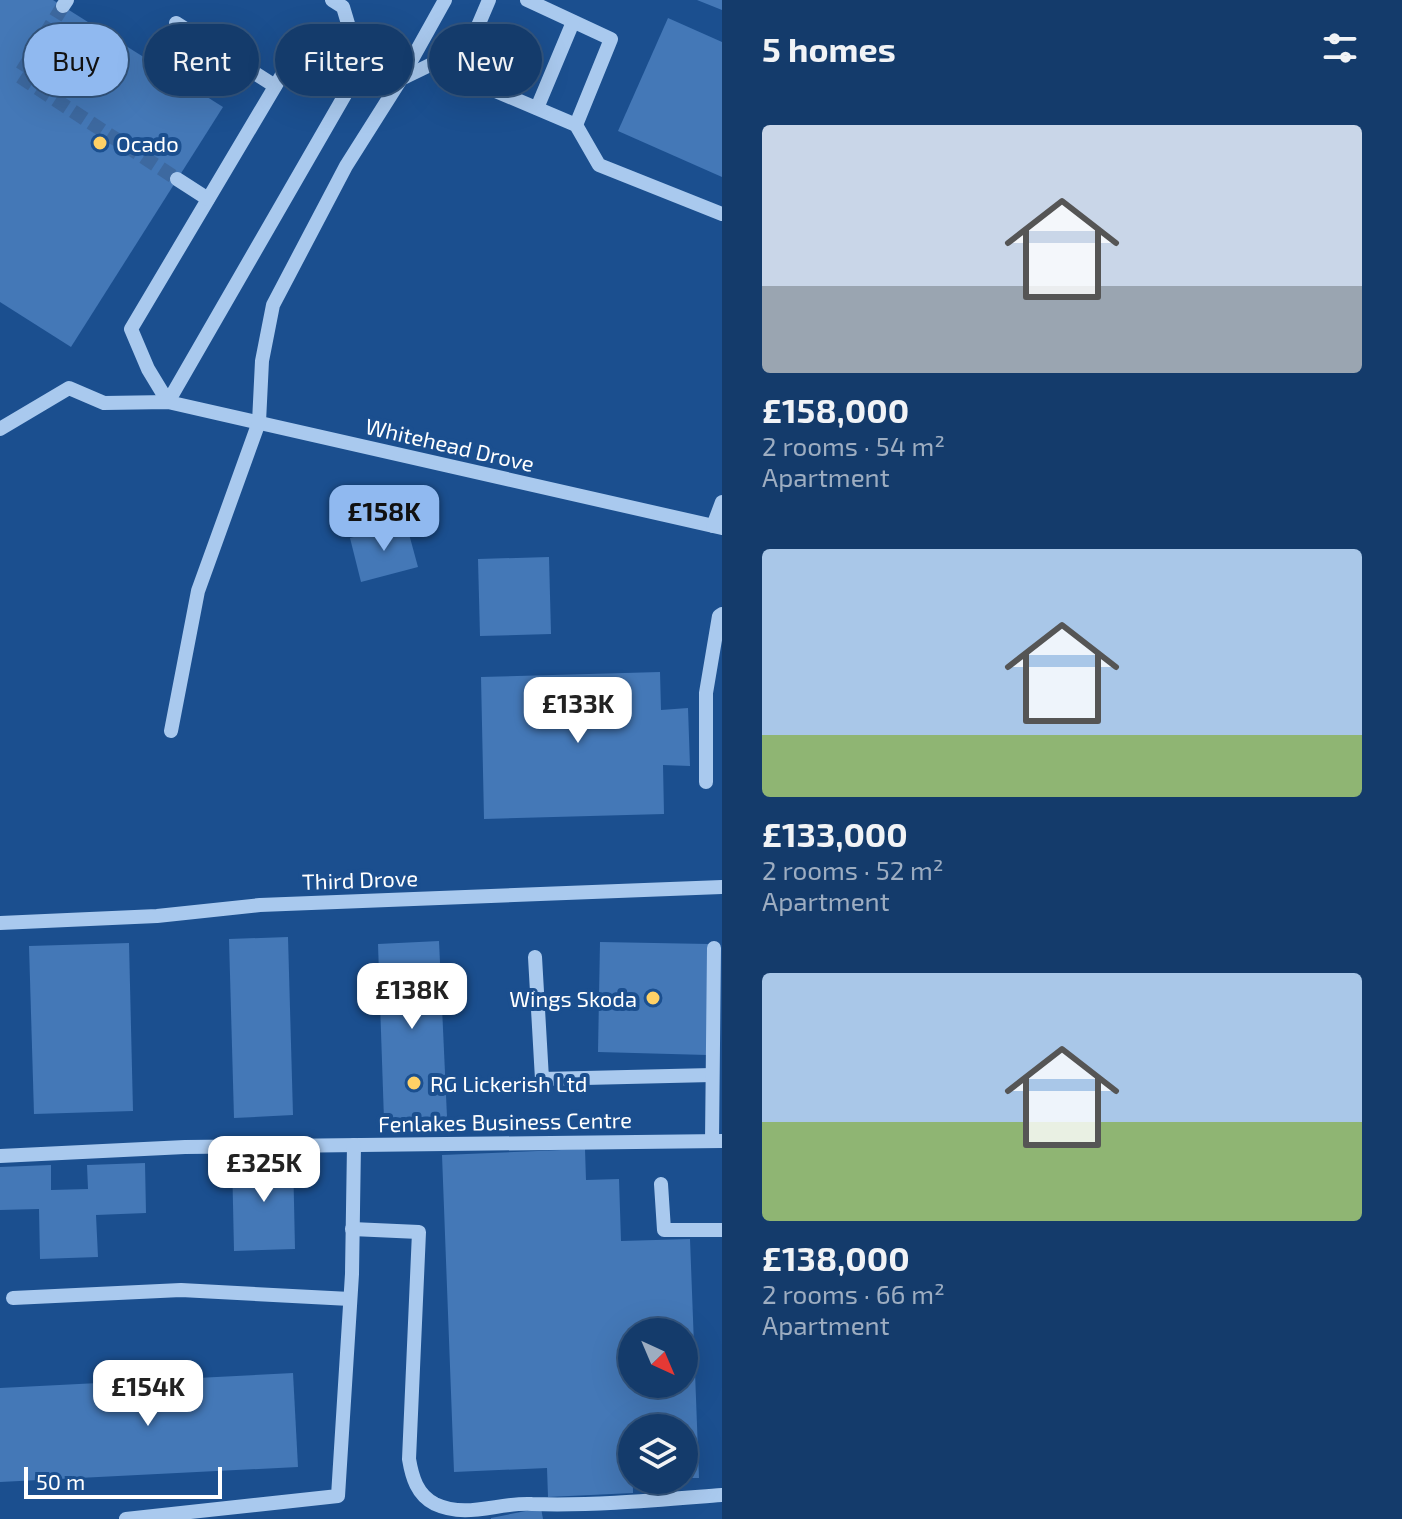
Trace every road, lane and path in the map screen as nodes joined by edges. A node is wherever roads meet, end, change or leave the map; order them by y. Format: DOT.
graph roads {
  1 [pos="332,0"];
  2 [pos="445,0"];
  3 [pos="489,0"];
  4 [pos="527,0"];
  5 [pos="573,22"];
  6 [pos="176,23"];
  7 [pos="479,24"];
  8 [pos="413,57"];
  9 [pos="275,86"];
  10 [pos="390,96"];
  11 [pos="508,96"];
  12 [pos="537,108"];
  13 [pos="576,125"];
  14 [pos="177,179"];
  15 [pos="208,199"];
  16 [pos="722,214"];
  17 [pos="168,402"];
  18 [pos="259,422"];
  19 [pos="0,429"];
  20 [pos="722,502"];
  21 [pos="718,527"];
  22 [pos="722,614"];
  23 [pos="171,731"];
  24 [pos="706,782"];
  25 [pos="722,887"];
  26 [pos="0,923"];
  27 [pos="714,948"];
  28 [pos="535,957"];
  29 [pos="712,1075"];
  30 [pos="717,1141"];
  31 [pos="354,1145"];
  32 [pos="0,1156"];
  33 [pos="661,1184"];
  34 [pos="352,1229"];
  35 [pos="722,1230"];
  36 [pos="13,1298"];
  37 [pos="350,1299"];
  38 [pos="722,1495"];
  39 [pos="126,1519"];
  1 -- 17 [label="lane"];
  2 -- 8 [label="lane"];
  3 -- 7 [label="lane"];
  4 -- 5 [label="lane"];
  5 -- 12 [label="lane"];
  5 -- 13 [label="lane"];
  6 -- 9 [label="lane"];
  9 -- 15 [label="lane"];
  10 -- 18 [label="lane"];
  11 -- 12 [label="lane"];
  12 -- 13 [label="lane"];
  13 -- 16 [label="lane"];
  14 -- 15 [label="lane"];
  15 -- 17 [label="lane"];
  17 -- 18 [label="lane, Whitehead Drove"];
  17 -- 19 [label="lane, Whitehead Drove"];
  18 -- 21 [label="lane, Whitehead Drove"];
  18 -- 23 [label="lane"];
  20 -- 21 [label="lane"];
  22 -- 24 [label="lane"];
  25 -- 26 [label="lane, Third Drove"];
  27 -- 29 [label="lane"];
  28 -- 29 [label="lane"];
  29 -- 30 [label="lane"];
  30 -- 31 [label="lane, Fenlakes Business Centre"];
  31 -- 32 [label="lane, Fenlakes Business Centre"];
  31 -- 34 [label="lane"];
  33 -- 35 [label="lane"];
  34 -- 37 [label="lane"];
  34 -- 38 [label="lane"];
  36 -- 37 [label="lane"];
  37 -- 39 [label="lane"];
}
